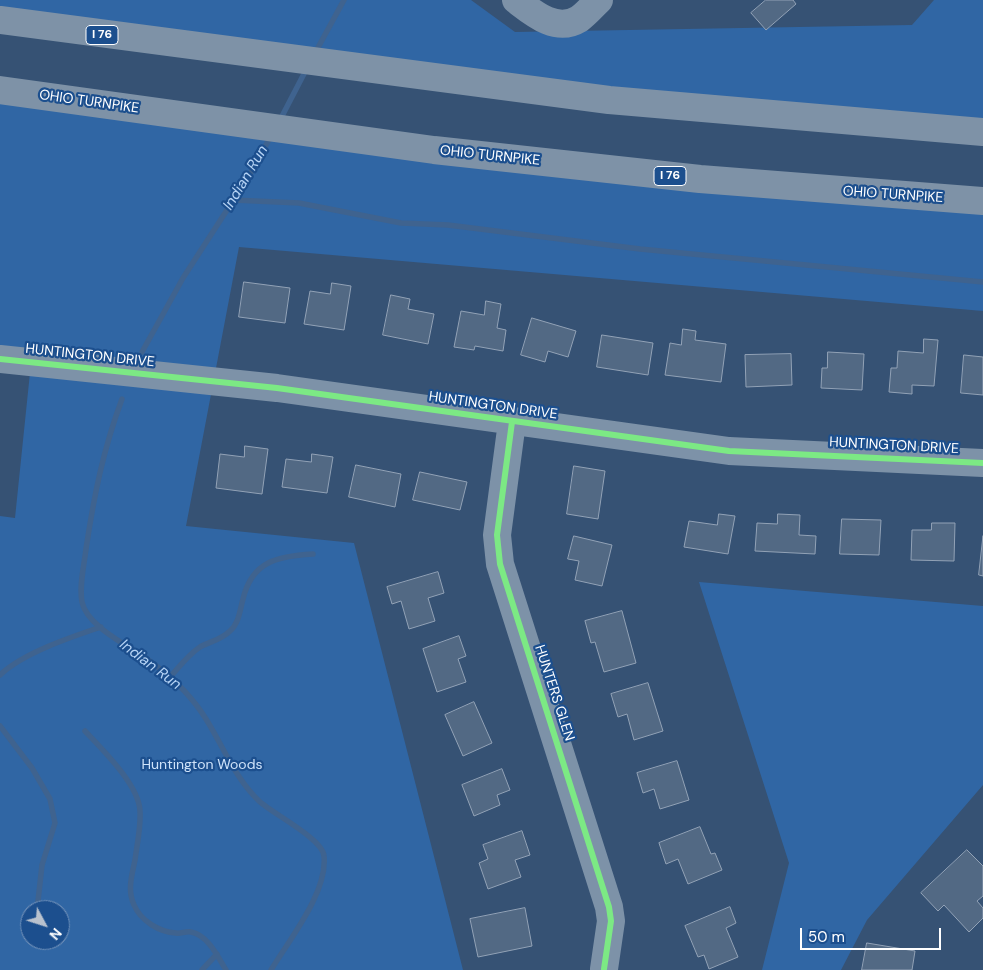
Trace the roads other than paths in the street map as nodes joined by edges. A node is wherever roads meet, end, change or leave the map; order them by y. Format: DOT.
graph roads {
  1 [pos="516,0"];
  2 [pos="599,0"];
  3 [pos="0,20"];
  4 [pos="0,90"];
  5 [pos="983,132"];
  6 [pos="983,201"];
  7 [pos="0,358"];
  8 [pos="512,422"];
  9 [pos="983,463"];
  10 [pos="604,969"];
  1 -- 2 [label="street"];
  3 -- 5 [label="highway, I 76"];
  4 -- 6 [label="highway, OHIO TURNPIKE / I 76"];
  7 -- 8 [label="street, HUNTINGTON DRIVE"];
  8 -- 9 [label="street, HUNTINGTON DRIVE"];
  8 -- 10 [label="street, HUNTERS GLEN"];
}
